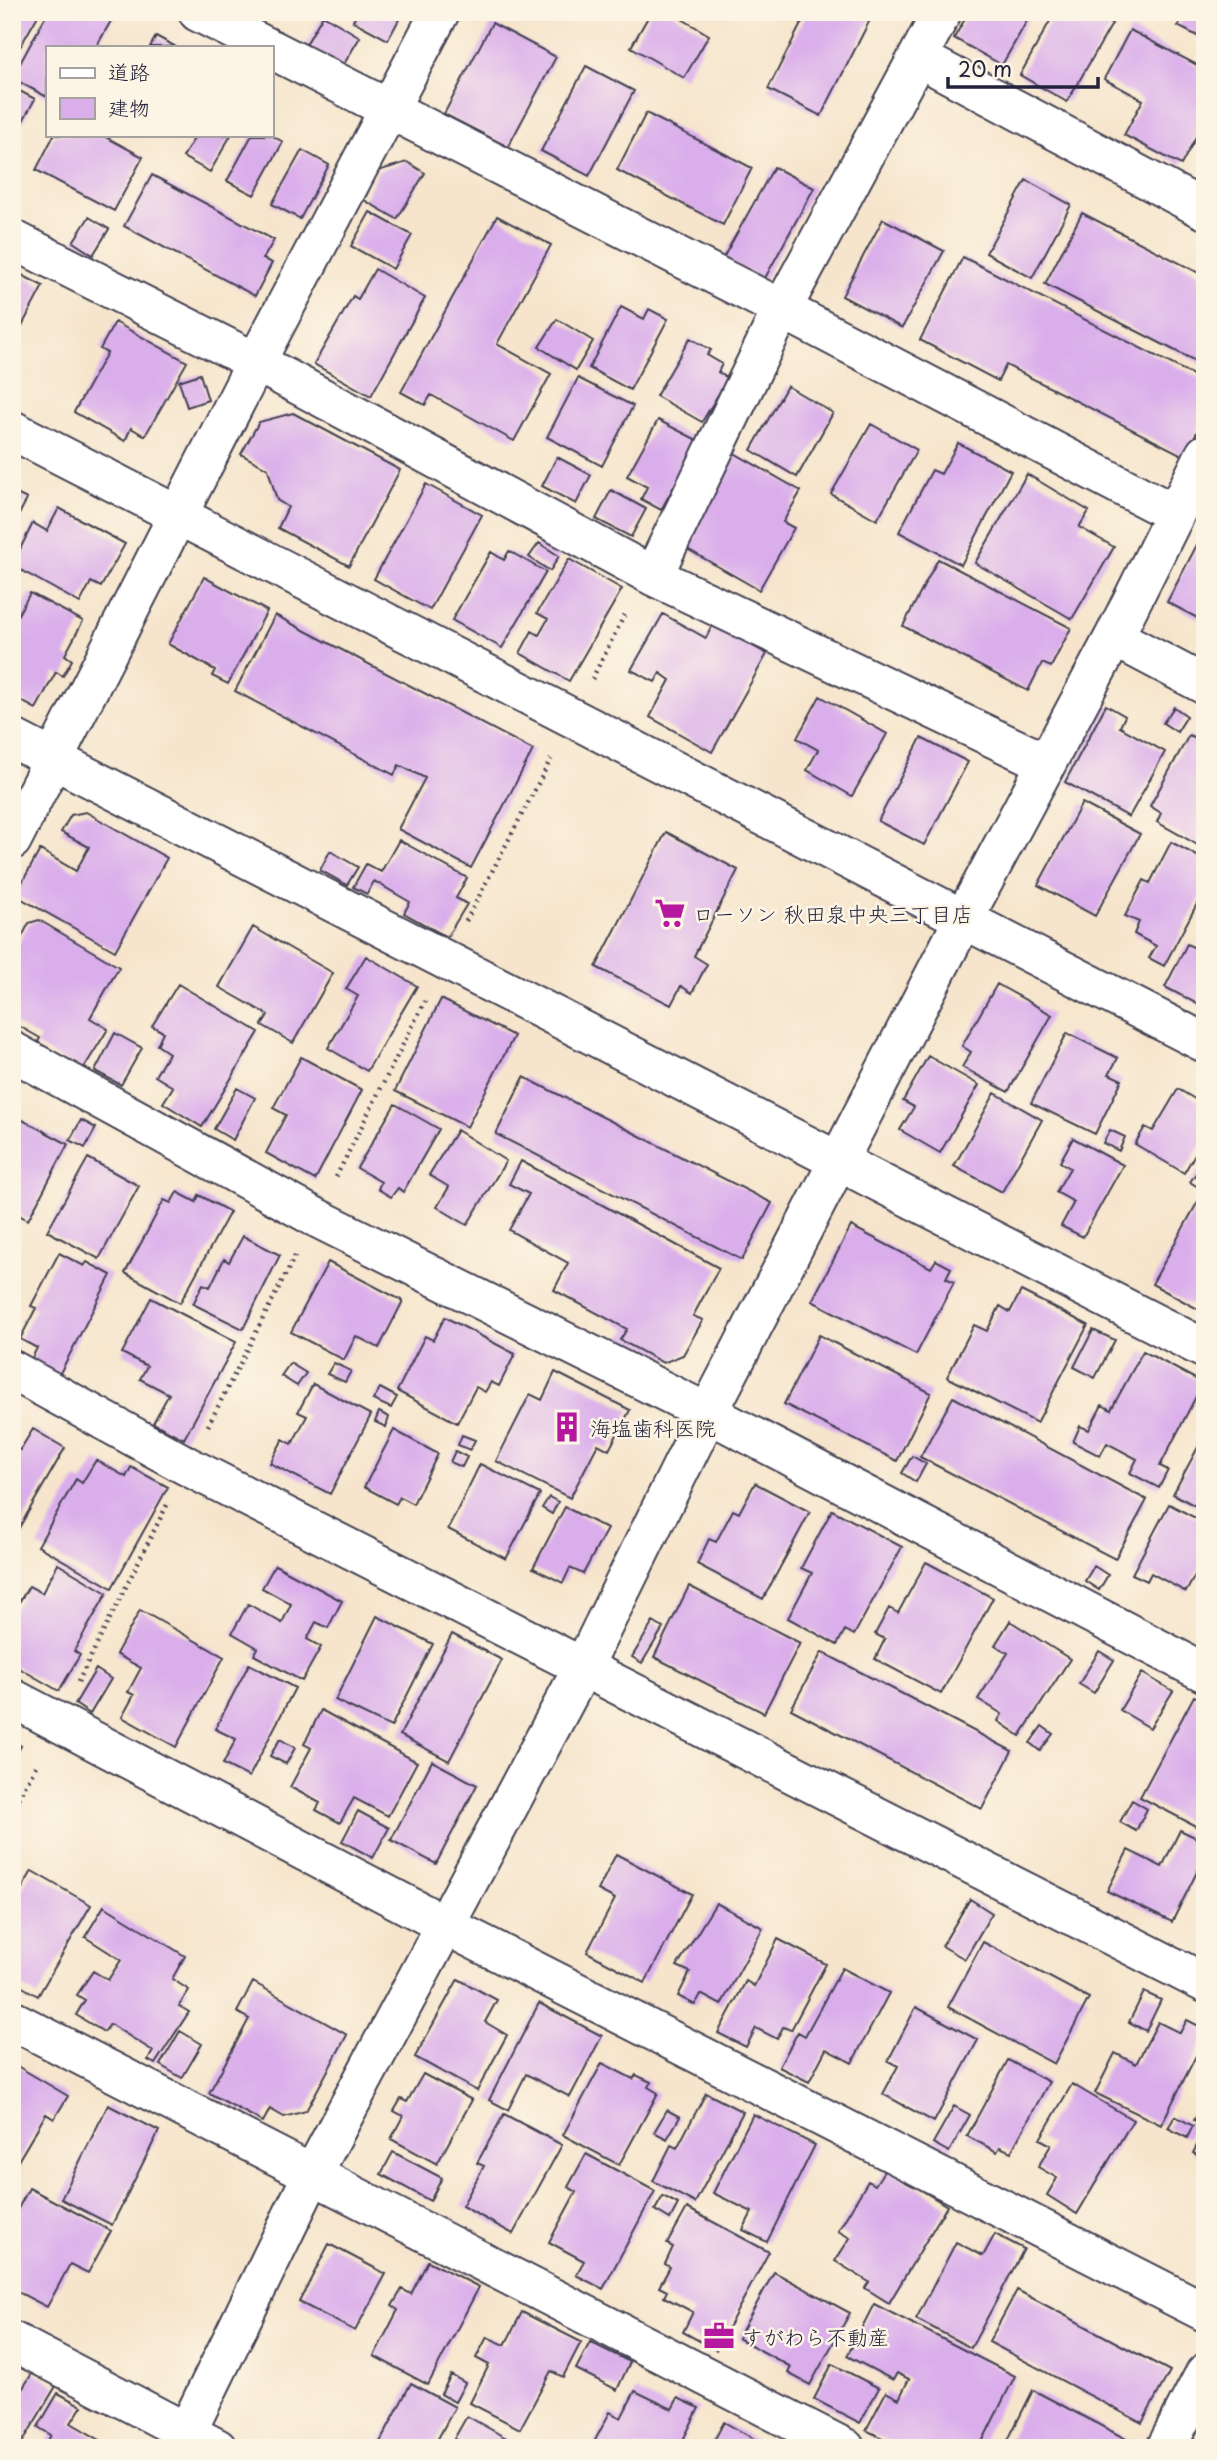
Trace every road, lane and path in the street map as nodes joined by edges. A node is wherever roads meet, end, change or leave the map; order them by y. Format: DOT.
graph roads {
  1 [pos="198,12"];
  2 [pos="440,12"];
  3 [pos="942,12"];
  4 [pos="265,46"];
  5 [pos="273,50"];
  6 [pos="919,58"];
  7 [pos="387,108"];
  8 [pos="1205,210"];
  9 [pos="12,239"];
  10 [pos="782,310"];
  11 [pos="256,362"];
  12 [pos="12,430"];
  13 [pos="1205,454"];
  14 [pos="179,513"];
  15 [pos="1173,513"];
  16 [pos="653,576"];
  17 [pos="1114,637"];
  18 [pos="1205,685"];
  19 [pos="12,738"];
  20 [pos="55,760"];
  21 [pos="1046,763"];
  22 [pos="12,840"];
  23 [pos="964,918"];
  24 [pos="1205,1043"];
  25 [pos="12,1051"];
  26 [pos="838,1160"];
  27 [pos="1205,1349"];
  28 [pos="12,1370"];
  29 [pos="708,1413"];
  30 [pos="583,1667"];
  31 [pos="1205,1673"];
  32 [pos="12,1698"];
  33 [pos="445,1925"];
  34 [pos="1205,1983"];
  35 [pos="12,2020"];
  36 [pos="312,2175"];
  37 [pos="1205,2312"];
  38 [pos="12,2341"];
  39 [pos="1205,2373"];
  40 [pos="194,2443"];
  41 [pos="845,2448"];
  42 [pos="1166,2448"];
  1 -- 4 [label="street"];
  2 -- 7 [label="street"];
  3 -- 6 [label="street"];
  5 -- 7 [label="street"];
  6 -- 8 [label="street"];
  6 -- 10 [label="street"];
  7 -- 10 [label="street"];
  7 -- 11 [label="street"];
  9 -- 11 [label="street"];
  10 -- 15 [label="street"];
  10 -- 16 [label="street"];
  11 -- 14 [label="street"];
  11 -- 16 [label="street"];
  12 -- 14 [label="street"];
  13 -- 15 [label="street"];
  14 -- 20 [label="street"];
  14 -- 23 [label="street"];
  15 -- 17 [label="street"];
  16 -- 21 [label="street"];
  17 -- 18 [label="street"];
  17 -- 21 [label="street"];
  19 -- 20 [label="street"];
  20 -- 22 [label="street"];
  20 -- 26 [label="street"];
  21 -- 23 [label="street"];
  23 -- 24 [label="street"];
  23 -- 26 [label="street"];
  25 -- 29 [label="street"];
  26 -- 27 [label="street"];
  26 -- 29 [label="street"];
  28 -- 30 [label="street"];
  29 -- 30 [label="street"];
  29 -- 31 [label="street"];
  30 -- 33 [label="street"];
  30 -- 34 [label="street"];
  32 -- 33 [label="street"];
  33 -- 36 [label="street"];
  33 -- 37 [label="street"];
  35 -- 36 [label="street"];
  36 -- 40 [label="street"];
  36 -- 41 [label="street"];
  38 -- 40 [label="street"];
  39 -- 42 [label="street"];
}
